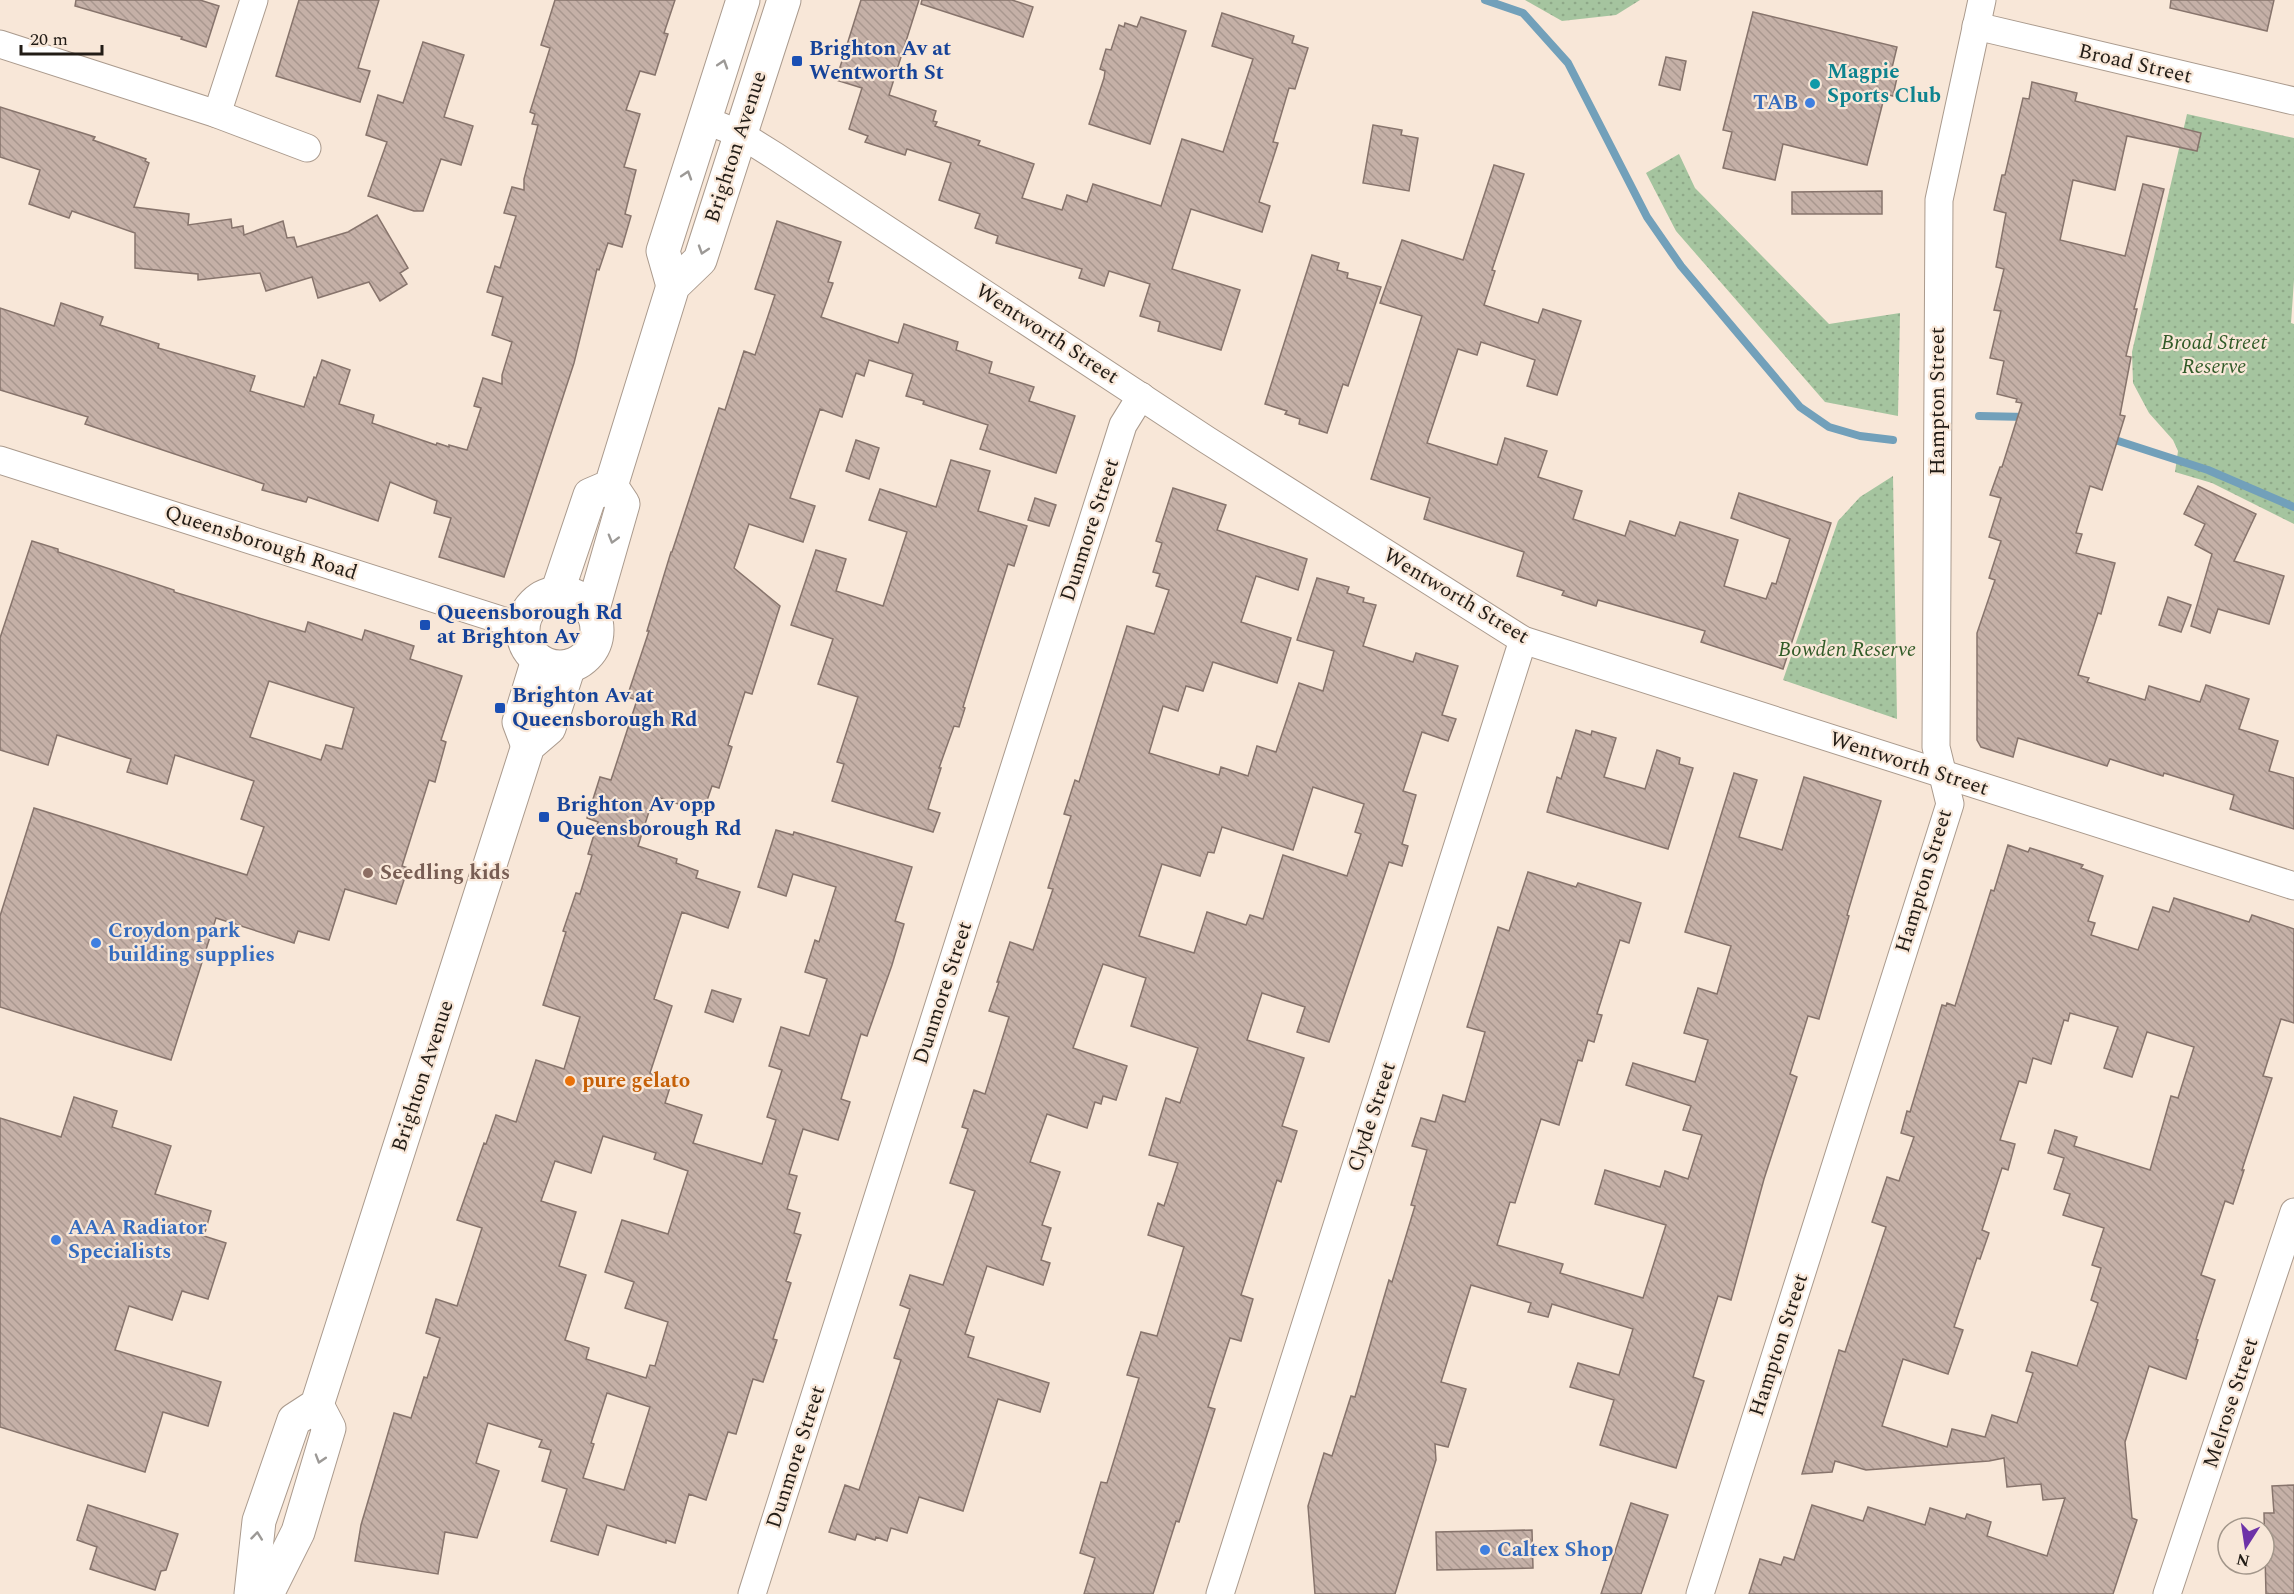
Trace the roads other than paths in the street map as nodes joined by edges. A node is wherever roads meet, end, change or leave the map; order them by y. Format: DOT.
graph roads {
  1 [pos="254,0"];
  2 [pos="743,0"];
  3 [pos="784,0"];
  4 [pos="1979,13"];
  5 [pos="0,44"];
  6 [pos="2294,101"];
  7 [pos="217,114"];
  8 [pos="705,120"];
  9 [pos="740,135"];
  10 [pos="307,148"];
  11 [pos="673,286"];
  12 [pos="1142,396"];
  13 [pos="0,460"];
  14 [pos="611,486"];
  15 [pos="557,593"];
  16 [pos="592,612"];
  17 [pos="523,627"];
  18 [pos="1523,640"];
  19 [pos="553,663"];
  20 [pos="1943,775"];
  21 [pos="2294,886"];
  22 [pos="2294,1212"];
  23 [pos="317,1405"];
  24 [pos="251,1594"];
  25 [pos="267,1594"];
  26 [pos="752,1594"];
  27 [pos="1220,1594"];
  28 [pos="1700,1594"];
  29 [pos="2167,1594"];
  1 -- 7 [label="street"];
  8 -- 2 [label="main road, Brighton Avenue, one-way"];
  3 -- 9 [label="main road, Brighton Avenue"];
  4 -- 6 [label="street, Broad Street"];
  4 -- 20 [label="street, Hampton Street"];
  5 -- 7 [label="street"];
  7 -- 10 [label="street"];
  8 -- 9 [label="street, Wentworth Street"];
  11 -- 8 [label="main road, Brighton Avenue, one-way"];
  9 -- 11 [label="main road, Brighton Avenue, one-way"];
  9 -- 12 [label="street, Wentworth Street"];
  11 -- 14 [label="main road, Brighton Avenue"];
  12 -- 18 [label="street, Wentworth Street"];
  12 -- 26 [label="street, Dunmore Street"];
  13 -- 17 [label="street, Queensborough Road"];
  14 -- 15 [label="main road"];
  14 -- 16 [label="main road, one-way"];
  15 -- 16 [label="main road"];
  15 -- 17 [label="main road"];
  16 -- 19 [label="main road"];
  17 -- 19 [label="main road"];
  18 -- 20 [label="street, Wentworth Street"];
  18 -- 27 [label="street, Clyde Street"];
  19 -- 23 [label="main road, Brighton Avenue"];
  20 -- 21 [label="street, Wentworth Street"];
  20 -- 28 [label="street, Hampton Street"];
  22 -- 29 [label="street, Melrose Street"];
  24 -- 23 [label="main road, one-way"];
  23 -- 25 [label="main road, one-way"];
}
